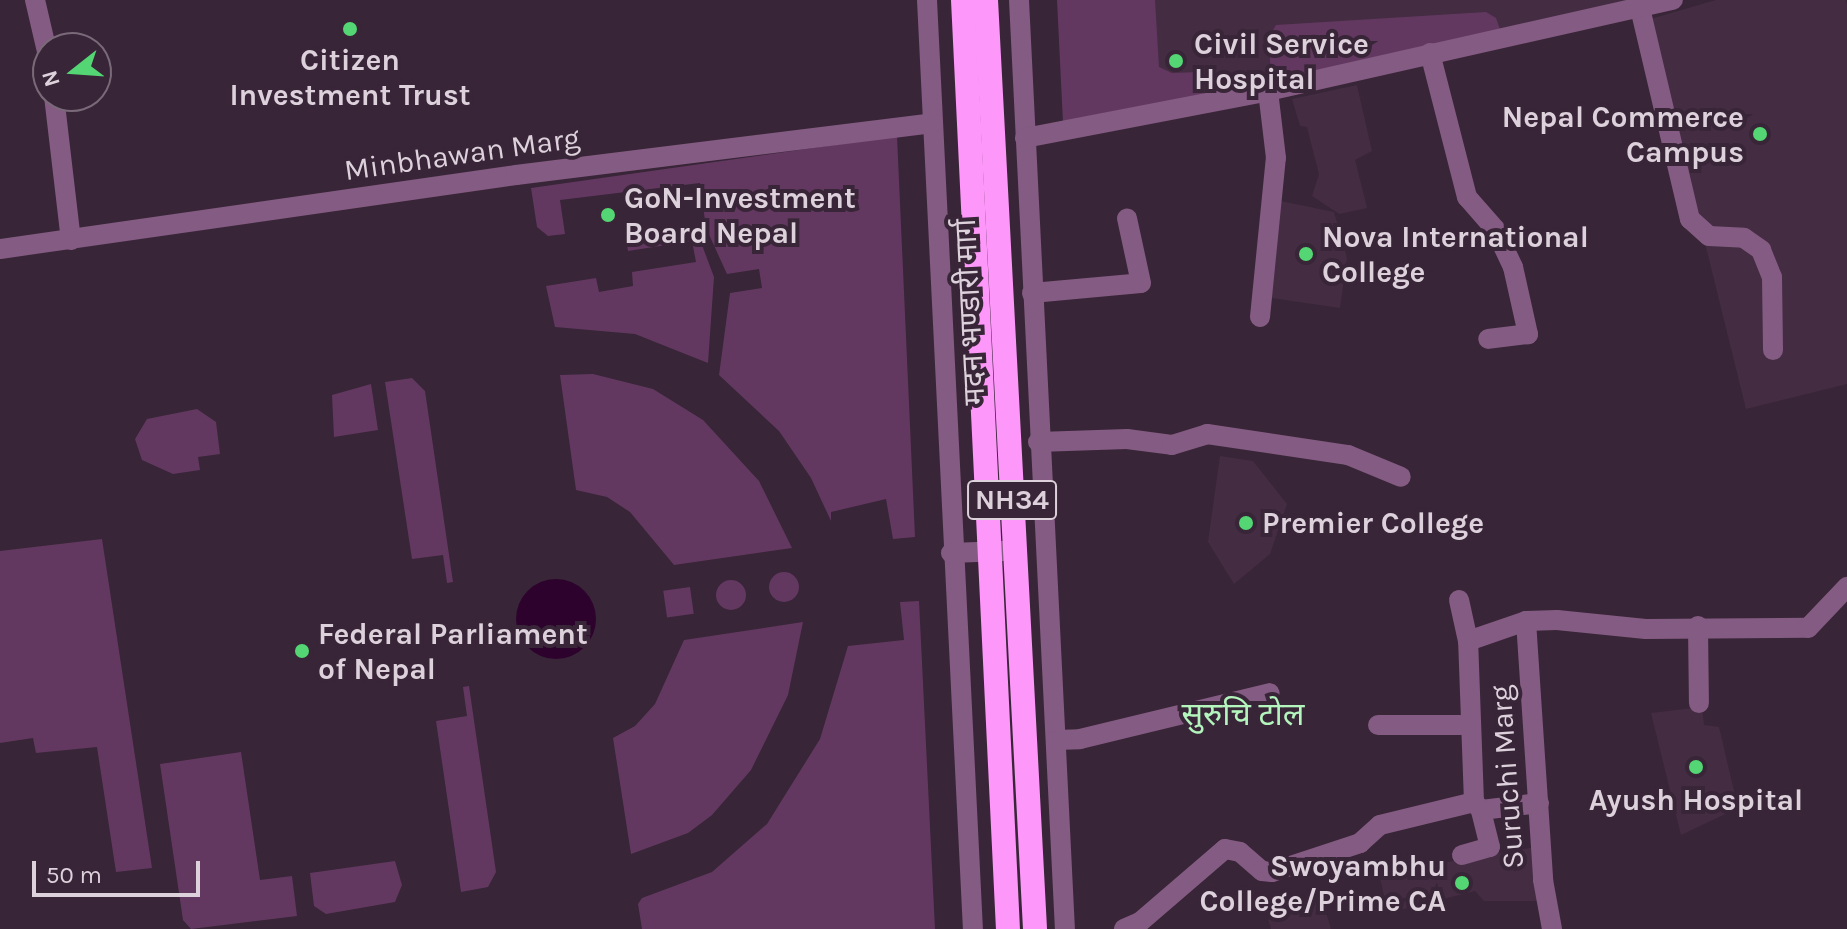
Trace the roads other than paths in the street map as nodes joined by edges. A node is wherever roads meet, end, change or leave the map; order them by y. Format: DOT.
graph roads {
  1 [pos="35,0"];
  2 [pos="927,0"];
  3 [pos="963,0"];
  4 [pos="986,0"];
  5 [pos="1019,0"];
  6 [pos="1673,0"];
  7 [pos="1640,8"];
  8 [pos="42,32"];
  9 [pos="1430,53"];
  10 [pos="1268,91"];
  11 [pos="56,112"];
  12 [pos="933,123"];
  13 [pos="1025,138"];
  14 [pos="1127,218"];
  15 [pos="71,240"];
  16 [pos="0,249"];
  17 [pos="1032,293"];
  18 [pos="1260,317"];
  19 [pos="1488,339"];
  20 [pos="1773,350"];
  21 [pos="1038,442"];
  22 [pos="1401,477"];
  23 [pos="1015,550"];
  24 [pos="989,551"];
  25 [pos="951,553"];
  26 [pos="1847,587"];
  27 [pos="991,597"];
  28 [pos="1017,597"];
  29 [pos="1047,598"];
  30 [pos="1459,600"];
  31 [pos="1526,621"];
  32 [pos="1698,626"];
  33 [pos="1468,641"];
  34 [pos="1270,693"];
  35 [pos="1699,703"];
  36 [pos="1378,725"];
  37 [pos="1468,725"];
  38 [pos="1056,740"];
  39 [pos="1539,803"];
  40 [pos="1477,806"];
  41 [pos="1462,855"];
  42 [pos="973,929"];
  43 [pos="1008,929"];
  44 [pos="1035,929"];
  45 [pos="1065,929"];
  46 [pos="1124,929"];
  47 [pos="1552,929"];
  1 -- 8 [label="street"];
  2 -- 12 [label="street"];
  3 -- 24 [label="highway, मदन भण्डारी मार्ग / NH34"];
  4 -- 23 [label="highway, मदन भण्डारी मार्ग / NH34"];
  5 -- 13 [label="street"];
  6 -- 7 [label="street"];
  7 -- 9 [label="street"];
  7 -- 20 [label="street"];
  9 -- 10 [label="street"];
  9 -- 19 [label="street"];
  10 -- 13 [label="street"];
  10 -- 18 [label="street"];
  11 -- 15 [label="street"];
  12 -- 15 [label="street, Minbhawan Marg"];
  12 -- 25 [label="street"];
  13 -- 17 [label="street"];
  14 -- 17 [label="street"];
  15 -- 16 [label="street, Minbhawan Marg"];
  17 -- 21 [label="street"];
  21 -- 22 [label="street"];
  21 -- 29 [label="street"];
  23 -- 24 [label="street, NH34"];
  23 -- 28 [label="highway, मदन भण्डारी मार्ग / NH34"];
  24 -- 25 [label="street, NH34"];
  24 -- 27 [label="highway, मदन भण्डारी मार्ग / NH34"];
  25 -- 42 [label="street"];
  26 -- 32 [label="street"];
  27 -- 28 [label="street"];
  27 -- 43 [label="highway, मदन भण्डारी मार्ग / NH34"];
  28 -- 29 [label="street"];
  28 -- 44 [label="highway, मदन भण्डारी मार्ग / NH34"];
  29 -- 38 [label="street"];
  30 -- 33 [label="street"];
  31 -- 32 [label="street"];
  31 -- 33 [label="street"];
  31 -- 39 [label="street, Suruchi Marg"];
  32 -- 35 [label="street"];
  33 -- 37 [label="street"];
  34 -- 38 [label="street"];
  36 -- 37 [label="street"];
  37 -- 40 [label="street"];
  38 -- 45 [label="street"];
  39 -- 40 [label="street"];
  39 -- 47 [label="street, Suruchi Marg"];
  40 -- 41 [label="street"];
  40 -- 46 [label="street"];
}
